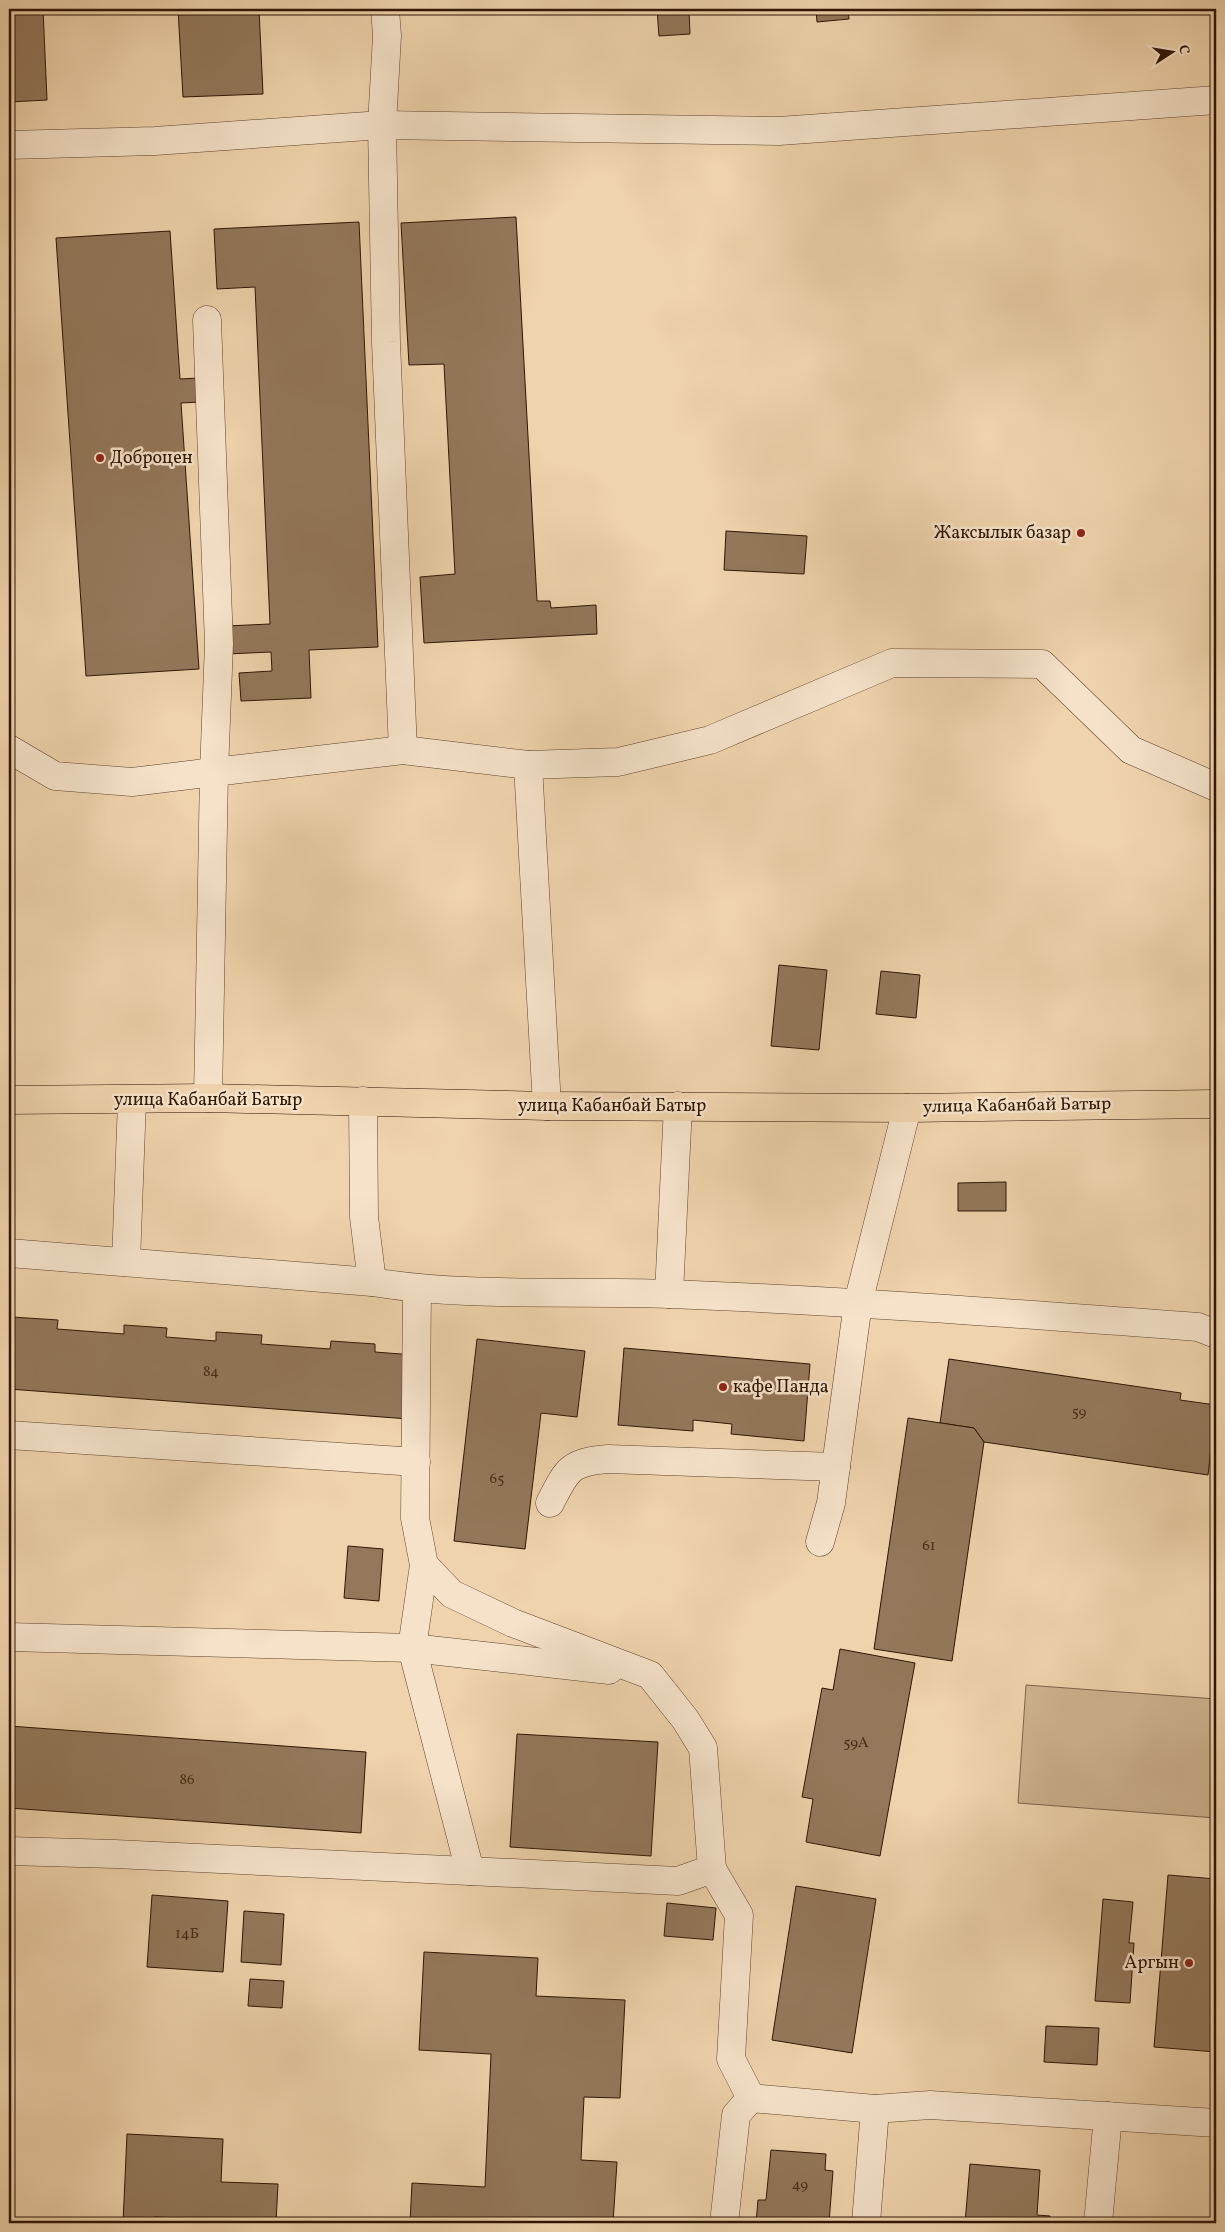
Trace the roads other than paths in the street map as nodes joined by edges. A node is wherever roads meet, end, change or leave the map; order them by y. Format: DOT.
graph roads {
  1 [pos="385,9"];
  2 [pos="1216,100"];
  3 [pos="382,125"];
  4 [pos="9,145"];
  5 [pos="207,320"];
  6 [pos="9,749"];
  7 [pos="403,750"];
  8 [pos="528,765"];
  9 [pos="214,772"];
  10 [pos="1216,787"];
  11 [pos="208,1098"];
  12 [pos="9,1100"];
  13 [pos="132,1100"];
  14 [pos="363,1102"];
  15 [pos="1216,1104"];
  16 [pos="547,1106"];
  17 [pos="678,1106"];
  18 [pos="907,1108"];
  19 [pos="9,1253"];
  20 [pos="126,1262"];
  21 [pos="372,1282"];
  22 [pos="417,1289"];
  23 [pos="669,1294"];
  24 [pos="858,1303"];
  25 [pos="1216,1334"];
  26 [pos="9,1435"];
  27 [pos="416,1462"];
  28 [pos="836,1466"];
  29 [pos="550,1503"];
  30 [pos="820,1542"];
  31 [pos="424,1565"];
  32 [pos="9,1637"];
  33 [pos="412,1648"];
  34 [pos="650,1675"];
  35 [pos="9,1852"];
  36 [pos="712,1869"];
  37 [pos="470,1871"];
  38 [pos="751,2098"];
  39 [pos="875,2109"];
  40 [pos="1108,2116"];
  41 [pos="1216,2123"];
  42 [pos="724,2223"];
  43 [pos="866,2223"];
  44 [pos="1098,2223"];
  1 -- 3 [label="lane"];
  2 -- 3 [label="lane"];
  3 -- 4 [label="lane"];
  3 -- 7 [label="lane"];
  5 -- 9 [label="lane"];
  6 -- 9 [label="lane"];
  7 -- 8 [label="lane"];
  7 -- 9 [label="lane"];
  8 -- 10 [label="lane"];
  8 -- 16 [label="lane"];
  9 -- 11 [label="lane"];
  11 -- 13 [label="main road, улица Кабанбай Батыр"];
  11 -- 14 [label="main road, улица Кабанбай Батыр"];
  12 -- 13 [label="main road, улица Кабанбай Батыр"];
  13 -- 20 [label="lane"];
  14 -- 16 [label="main road, улица Кабанбай Батыр"];
  14 -- 21 [label="lane"];
  15 -- 18 [label="main road, улица Кабанбай Батыр"];
  16 -- 17 [label="main road, улица Кабанбай Батыр"];
  17 -- 18 [label="main road, улица Кабанбай Батыр"];
  17 -- 23 [label="lane"];
  18 -- 24 [label="lane"];
  19 -- 20 [label="lane"];
  20 -- 21 [label="lane"];
  21 -- 22 [label="lane"];
  22 -- 23 [label="lane"];
  22 -- 27 [label="lane"];
  23 -- 24 [label="lane"];
  24 -- 25 [label="lane"];
  24 -- 28 [label="lane"];
  26 -- 27 [label="lane"];
  27 -- 31 [label="lane"];
  28 -- 29 [label="lane"];
  28 -- 30 [label="lane"];
  31 -- 33 [label="lane"];
  31 -- 34 [label="lane"];
  32 -- 33 [label="lane"];
  33 -- 34 [label="lane"];
  33 -- 37 [label="lane"];
  34 -- 36 [label="lane"];
  35 -- 37 [label="lane"];
  36 -- 37 [label="lane"];
  36 -- 38 [label="lane"];
  38 -- 39 [label="lane"];
  38 -- 42 [label="lane"];
  39 -- 40 [label="lane"];
  39 -- 43 [label="lane"];
  40 -- 41 [label="lane"];
  40 -- 44 [label="lane"];
}
